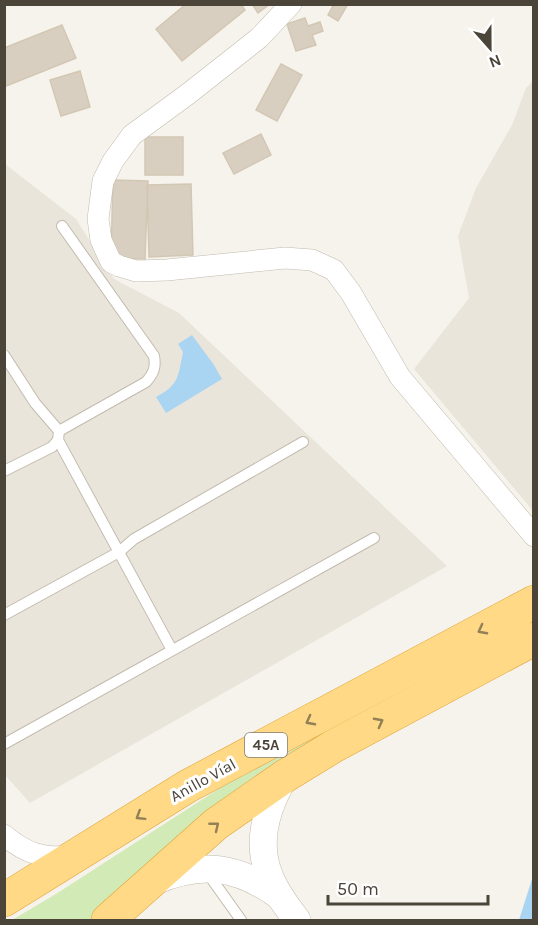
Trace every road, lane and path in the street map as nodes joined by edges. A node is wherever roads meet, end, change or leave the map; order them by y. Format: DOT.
graph roads {
  1 [pos="291,4"];
  2 [pos="62,226"];
  3 [pos="4,355"];
  4 [pos="59,436"];
  5 [pos="303,442"];
  6 [pos="4,471"];
  7 [pos="534,536"];
  8 [pos="374,538"];
  9 [pos="119,552"];
  10 [pos="534,602"];
  11 [pos="4,615"];
  12 [pos="534,639"];
  13 [pos="172,650"];
  14 [pos="4,744"];
  15 [pos="285,776"];
  16 [pos="4,835"];
  17 [pos="75,856"];
  18 [pos="204,868"];
  19 [pos="149,884"];
  20 [pos="278,895"];
  21 [pos="4,900"];
  22 [pos="108,921"];
  23 [pos="241,921"];
  24 [pos="297,921"];
  1 -- 7 [label="street"];
  2 -- 4 [label="lane"];
  3 -- 4 [label="lane"];
  4 -- 6 [label="lane"];
  4 -- 9 [label="lane"];
  5 -- 9 [label="lane"];
  8 -- 13 [label="lane"];
  9 -- 11 [label="lane"];
  9 -- 13 [label="lane"];
  10 -- 17 [label="highway, Anillo Víal / 45A, one-way"];
  15 -- 12 [label="highway, 45A, one-way"];
  13 -- 14 [label="lane"];
  19 -- 15 [label="highway, 45A, one-way"];
  15 -- 20 [label="street"];
  16 -- 17 [label="street"];
  17 -- 21 [label="highway, Anillo Víal / 45A"];
  18 -- 19 [label="street"];
  18 -- 20 [label="street"];
  18 -- 23 [label="lane"];
  19 -- 22 [label="highway, 45A"];
  20 -- 24 [label="street"];
}
